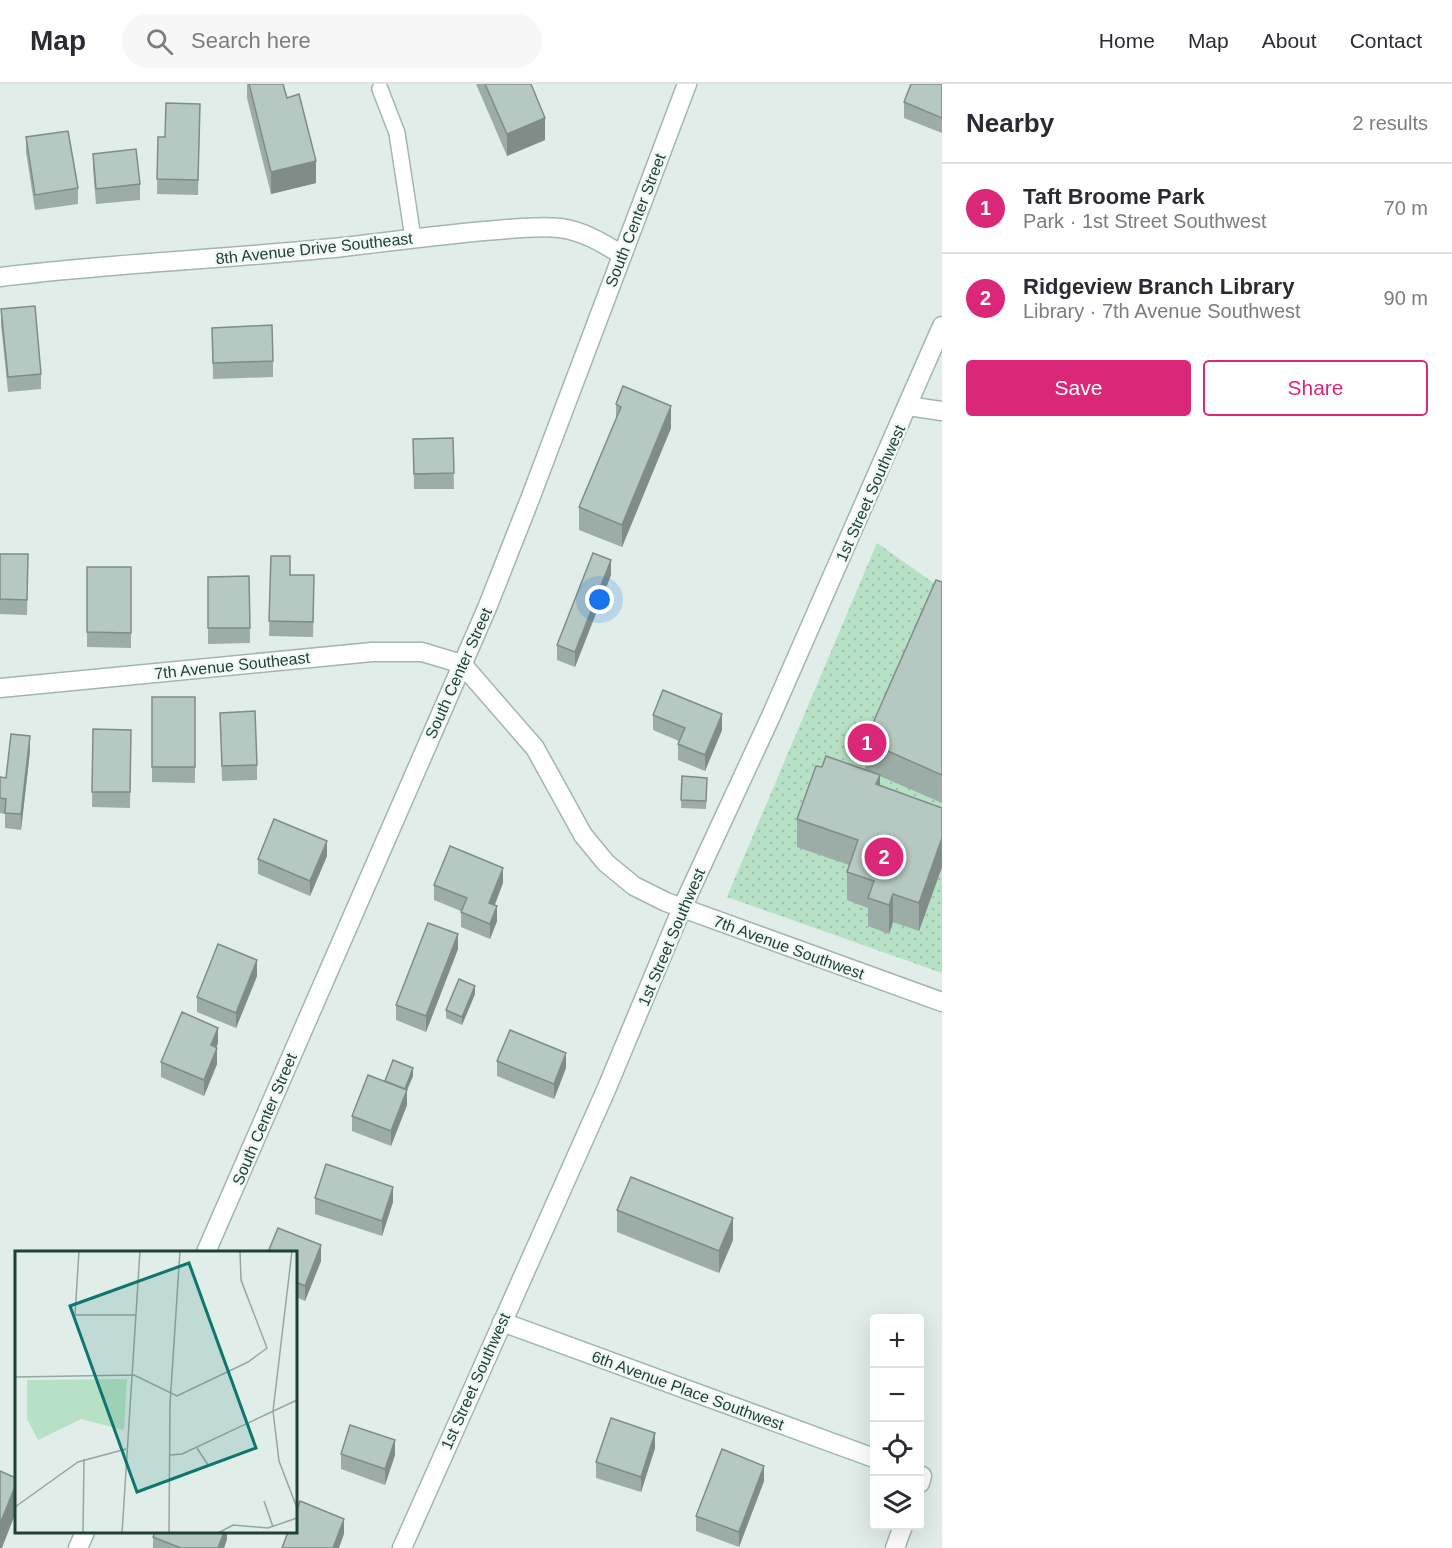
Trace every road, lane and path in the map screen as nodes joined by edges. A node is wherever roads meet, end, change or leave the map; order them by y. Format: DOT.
graph roads {
  1 [pos="687,84"];
  2 [pos="380,89"];
  3 [pos="413,238"];
  4 [pos="622,255"];
  5 [pos="0,277"];
  6 [pos="942,326"];
  7 [pos="908,406"];
  8 [pos="942,411"];
  9 [pos="462,664"];
  10 [pos="0,688"];
  11 [pos="682,908"];
  12 [pos="942,1002"];
  13 [pos="206,1251"];
  14 [pos="502,1322"];
  15 [pos="870,1457"];
  16 [pos="902,1530"];
  17 [pos="85,1533"];
  18 [pos="78,1548"];
  19 [pos="402,1548"];
  20 [pos="895,1548"];
  1 -- 4 [label="street, South Center Street"];
  2 -- 3 [label="lane"];
  3 -- 4 [label="street, 8th Avenue Drive Southeast"];
  3 -- 5 [label="street, 8th Avenue Drive Southeast"];
  4 -- 9 [label="street, South Center Street"];
  6 -- 7 [label="street, 1st Street Southwest"];
  7 -- 8 [label="street"];
  7 -- 11 [label="street, 1st Street Southwest"];
  9 -- 10 [label="street, 7th Avenue Southeast"];
  9 -- 11 [label="street, 7th Avenue Southwest"];
  9 -- 13 [label="street, South Center Street"];
  11 -- 12 [label="street, 7th Avenue Southwest"];
  11 -- 14 [label="street, 1st Street Southwest"];
  14 -- 15 [label="street, 6th Avenue Place Southwest"];
  14 -- 19 [label="street, 1st Street Southwest"];
  16 -- 20 [label="street"];
  17 -- 18 [label="street"];
}
